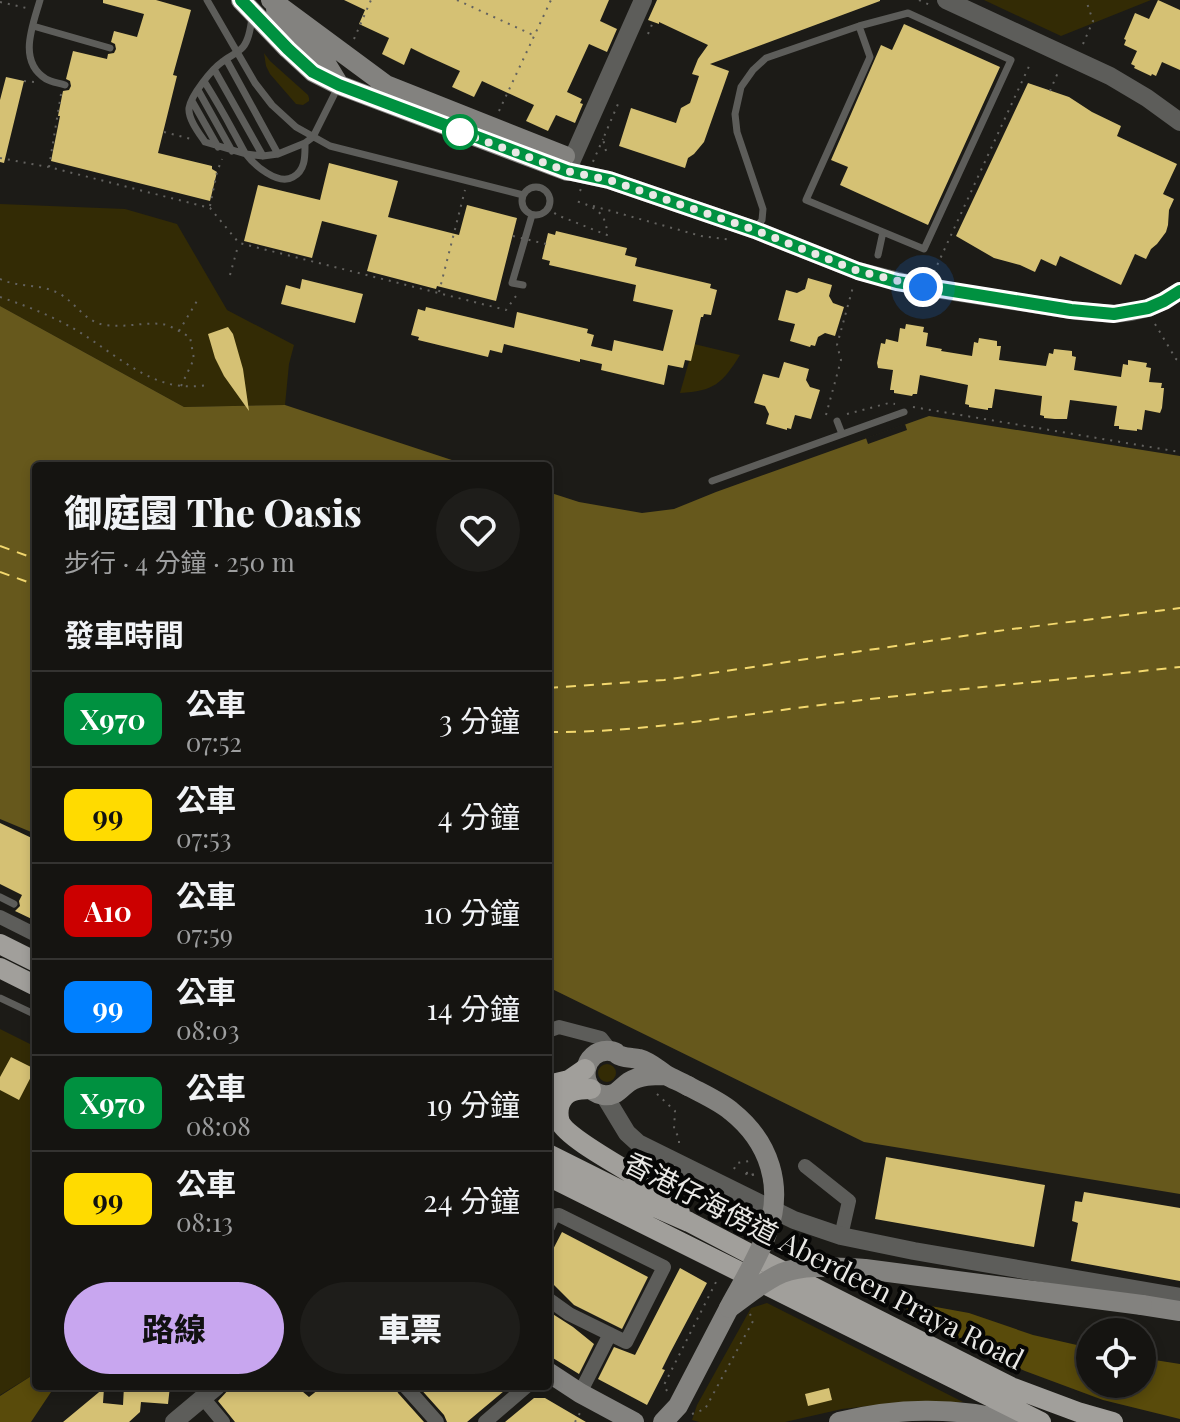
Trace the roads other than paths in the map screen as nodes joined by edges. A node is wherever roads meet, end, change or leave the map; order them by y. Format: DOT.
graph roads {
  1 [pos="40,0"];
  2 [pos="207,0"];
  3 [pos="270,0"];
  4 [pos="643,0"];
  5 [pos="946,0"];
  6 [pos="247,6"];
  7 [pos="33,26"];
  8 [pos="859,26"];
  9 [pos="110,48"];
  10 [pos="236,52"];
  11 [pos="226,59"];
  12 [pos="214,69"];
  13 [pos="204,81"];
  14 [pos="64,84"];
  15 [pos="339,85"];
  16 [pos="198,90"];
  17 [pos="1180,122"];
  18 [pos="313,137"];
  19 [pos="305,143"];
  20 [pos="225,149"];
  21 [pos="246,154"];
  22 [pos="278,154"];
  23 [pos="263,156"];
  24 [pos="570,165"];
  25 [pos="523,195"];
  26 [pos="532,215"];
  27 [pos="755,230"];
  28 [pos="883,232"];
  29 [pos="878,255"];
  30 [pos="523,285"];
  31 [pos="1180,291"];
  32 [pos="904,412"];
  33 [pos="840,418"];
  34 [pos="842,434"];
  35 [pos="712,481"];
  36 [pos="0,897"];
  37 [pos="14,904"];
  38 [pos="0,917"];
  39 [pos="32,933"];
  40 [pos="0,944"];
  41 [pos="32,960"];
  42 [pos="0,968"];
  43 [pos="32,984"];
  44 [pos="0,998"];
  45 [pos="32,1013"];
  46 [pos="552,1027"];
  47 [pos="585,1034"];
  48 [pos="617,1054"];
  49 [pos="603,1081"];
  50 [pos="661,1083"];
  51 [pos="552,1084"];
  52 [pos="552,1156"];
  53 [pos="805,1166"];
  54 [pos="552,1178"];
  55 [pos="552,1218"];
  56 [pos="689,1222"];
  57 [pos="841,1236"];
  58 [pos="1180,1297"];
  59 [pos="552,1302"];
  60 [pos="729,1308"];
  61 [pos="1180,1311"];
  62 [pos="610,1334"];
  63 [pos="552,1376"];
  64 [pos="409,1390"];
  65 [pos="522,1390"];
  66 [pos="210,1392"];
  67 [pos="580,1401"];
  68 [pos="175,1422"];
  69 [pos="223,1422"];
  70 [pos="437,1422"];
  71 [pos="485,1422"];
  72 [pos="634,1422"];
  73 [pos="663,1422"];
  74 [pos="839,1422"];
  75 [pos="1011,1422"];
  76 [pos="1035,1422"];
  77 [pos="1113,1422"];
  1 -- 7 [label="lane"];
  2 -- 10 [label="lane"];
  3 -- 15 [label="main road"];
  3 -- 24 [label="main road"];
  4 -- 24 [label="street"];
  5 -- 17 [label="street"];
  6 -- 10 [label="lane"];
  6 -- 15 [label="main road"];
  7 -- 9 [label="lane"];
  7 -- 14 [label="lane"];
  8 -- 27 [label="lane"];
  8 -- 28 [label="lane"];
  8 -- 28 [label="lane"];
  10 -- 11 [label="lane"];
  10 -- 18 [label="lane"];
  11 -- 12 [label="lane"];
  11 -- 22 [label="lane"];
  12 -- 13 [label="lane"];
  12 -- 23 [label="lane"];
  13 -- 16 [label="lane"];
  13 -- 21 [label="lane"];
  15 -- 18 [label="lane"];
  15 -- 24 [label="main road"];
  16 -- 20 [label="lane"];
  16 -- 20 [label="lane"];
  18 -- 19 [label="lane"];
  18 -- 25 [label="lane"];
  19 -- 21 [label="lane"];
  19 -- 22 [label="lane"];
  20 -- 21 [label="lane"];
  21 -- 23 [label="lane"];
  22 -- 23 [label="lane"];
  24 -- 27 [label="street"];
  25 -- 26 [label="lane"];
  25 -- 26 [label="lane"];
  26 -- 30 [label="lane"];
  27 -- 31 [label="street"];
  28 -- 29 [label="lane"];
  32 -- 34 [label="lane"];
  33 -- 34 [label="lane"];
  34 -- 35 [label="lane"];
  36 -- 37 [label="lane"];
  38 -- 39 [label="street"];
  40 -- 41 [label="main road"];
  42 -- 43 [label="main road"];
  44 -- 45 [label="lane"];
  46 -- 47 [label="street"];
  47 -- 48 [label="street"];
  47 -- 49 [label="street"];
  48 -- 49 [label="main road"];
  48 -- 49 [label="main road"];
  48 -- 50 [label="main road"];
  49 -- 50 [label="main road"];
  49 -- 51 [label="main road"];
  49 -- 56 [label="main road"];
  49 -- 57 [label="street"];
  50 -- 60 [label="main road, bridge"];
  52 -- 56 [label="main road, 香港仔海傍道 Aberdeen Praya Road"];
  53 -- 57 [label="street"];
  54 -- 76 [label="main road, 香港仔海傍道 Aberdeen Praya Road"];
  55 -- 62 [label="street"];
  56 -- 77 [label="main road, 香港仔海傍道 Aberdeen Praya Road"];
  57 -- 58 [label="street"];
  59 -- 62 [label="street"];
  60 -- 61 [label="main road, bridge"];
  60 -- 73 [label="main road"];
  62 -- 67 [label="street"];
  63 -- 67 [label="main road"];
  64 -- 70 [label="street"];
  65 -- 71 [label="street"];
  66 -- 68 [label="street"];
  66 -- 69 [label="street"];
  67 -- 72 [label="main road"];
  74 -- 75 [label="main road"];
}
